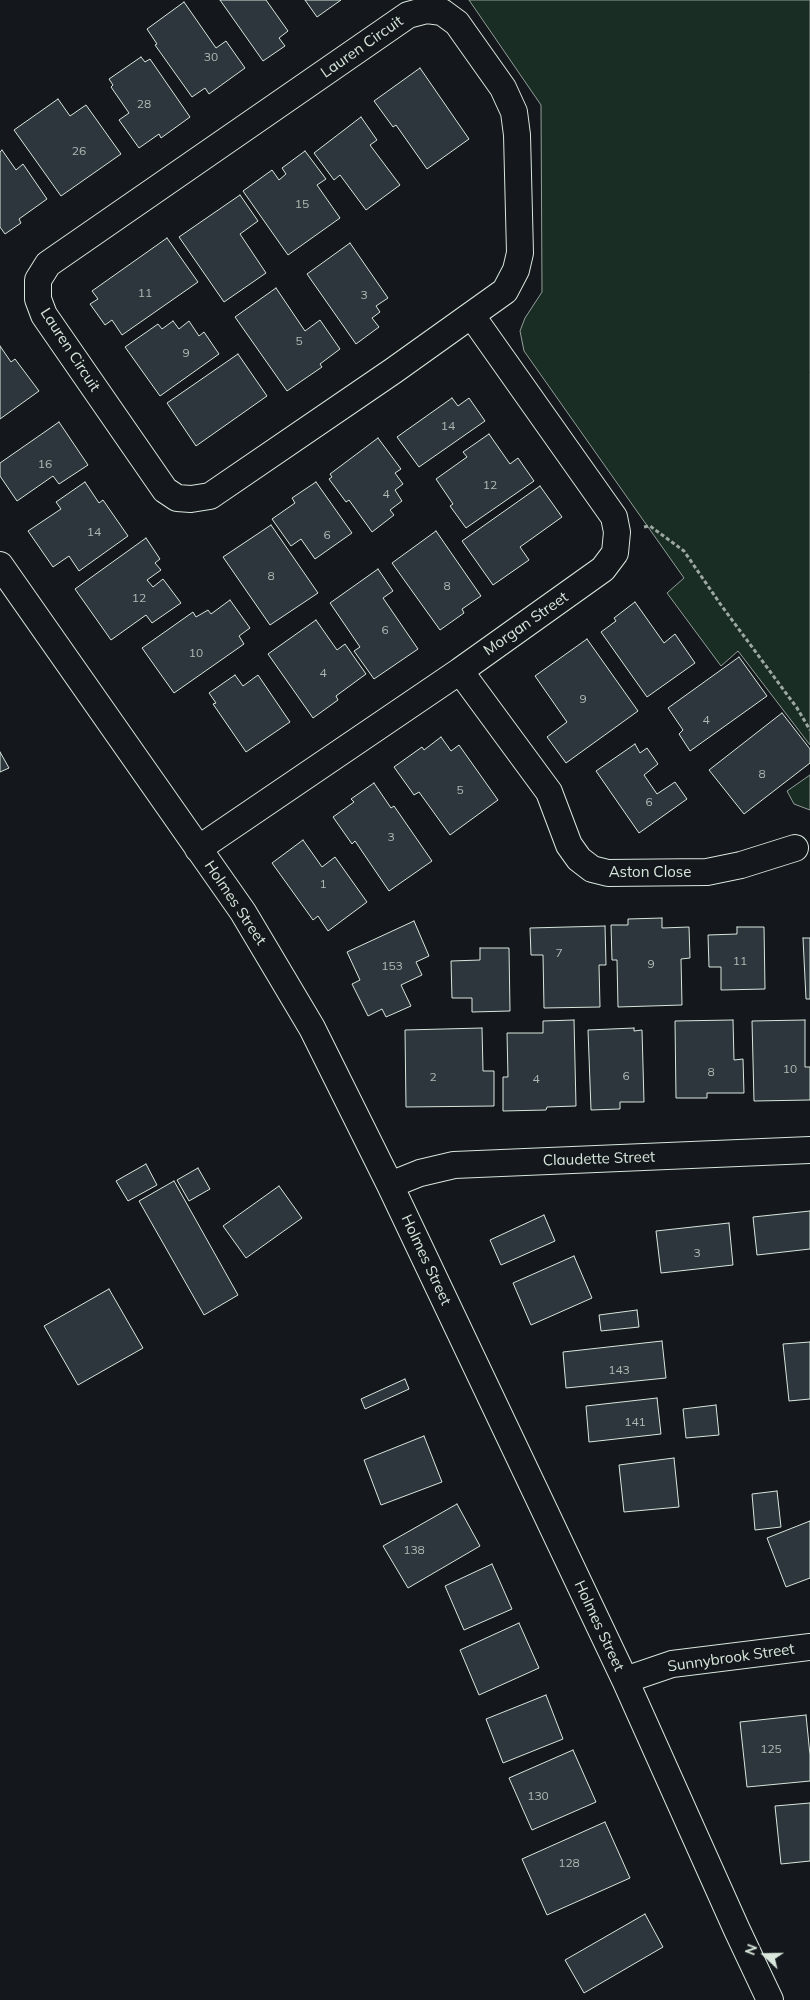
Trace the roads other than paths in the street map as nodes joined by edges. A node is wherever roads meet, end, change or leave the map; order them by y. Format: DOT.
graph roads {
  1 [pos="472,316"];
  2 [pos="0,565"];
  3 [pos="460,671"];
  4 [pos="795,848"];
  5 [pos="198,849"];
  6 [pos="810,1150"];
  7 [pos="390,1185"];
  8 [pos="810,1647"];
  9 [pos="625,1680"];
  10 [pos="770,2000"];
  1 -- 1 [label="street, Lauren Circuit"];
  1 -- 3 [label="street, Morgan Street"];
  2 -- 5 [label="street, Holmes Street"];
  3 -- 4 [label="street, Aston Close"];
  3 -- 5 [label="street, Morgan Street"];
  5 -- 7 [label="street, Holmes Street"];
  6 -- 7 [label="street, Claudette Street"];
  7 -- 9 [label="street, Holmes Street"];
  8 -- 9 [label="street, Sunnybrook Street"];
  9 -- 10 [label="street, Holmes Street"];
}
